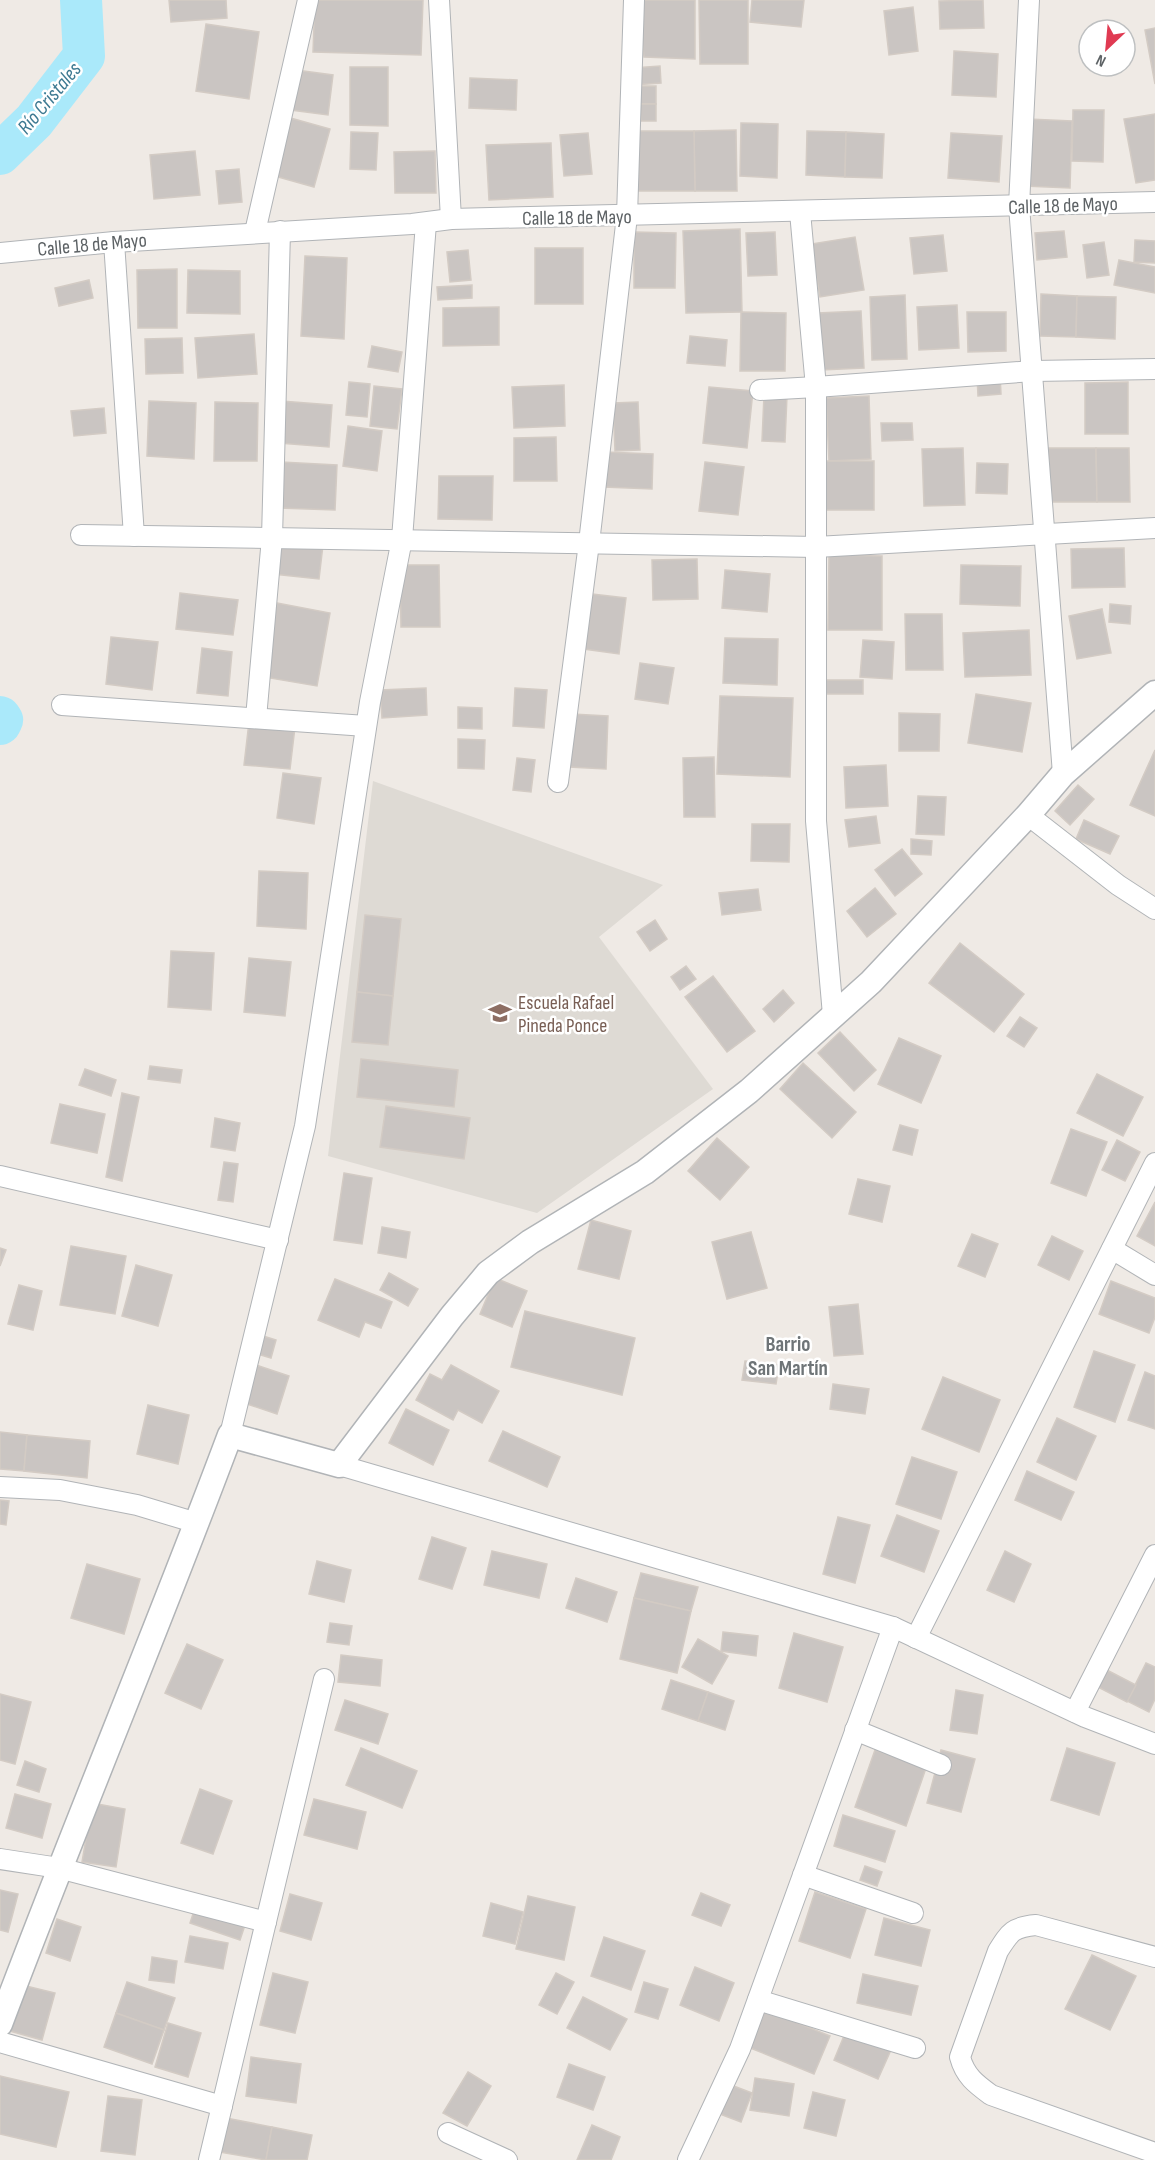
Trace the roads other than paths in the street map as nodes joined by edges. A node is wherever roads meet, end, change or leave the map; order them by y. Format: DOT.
graph roads {
  1 [pos="308,0"];
  2 [pos="439,0"];
  3 [pos="634,0"];
  4 [pos="1029,0"];
  5 [pos="1155,202"];
  6 [pos="1019,206"];
  7 [pos="801,212"];
  8 [pos="627,216"];
  9 [pos="452,219"];
  10 [pos="426,223"];
  11 [pos="280,231"];
  12 [pos="255,232"];
  13 [pos="114,242"];
  14 [pos="0,253"];
  15 [pos="1155,369"];
  16 [pos="1033,371"];
  17 [pos="816,387"];
  18 [pos="760,390"];
  19 [pos="1155,528"];
  20 [pos="1045,534"];
  21 [pos="81,535"];
  22 [pos="134,536"];
  23 [pos="272,538"];
  24 [pos="402,539"];
  25 [pos="589,543"];
  26 [pos="816,547"];
  27 [pos="1155,693"];
  28 [pos="62,705"];
  29 [pos="256,718"];
  30 [pos="366,726"];
  31 [pos="1063,774"];
  32 [pos="558,782"];
  33 [pos="1028,815"];
  34 [pos="1155,909"];
  35 [pos="833,1015"];
  36 [pos="1155,1163"];
  37 [pos="0,1176"];
  38 [pos="278,1240"];
  39 [pos="1112,1248"];
  40 [pos="1155,1275"];
  41 [pos="230,1435"];
  42 [pos="339,1465"];
  43 [pos="0,1487"];
  44 [pos="197,1523"];
  45 [pos="1155,1555"];
  46 [pos="893,1627"];
  47 [pos="916,1638"];
  48 [pos="324,1679"];
  49 [pos="1075,1712"];
  50 [pos="855,1730"];
  51 [pos="1155,1744"];
  52 [pos="941,1765"];
  53 [pos="0,1859"];
  54 [pos="59,1868"];
  55 [pos="803,1875"];
  56 [pos="913,1913"];
  57 [pos="266,1922"];
  58 [pos="1155,1957"];
  59 [pos="758,2000"];
  60 [pos="0,2025"];
  61 [pos="0,2042"];
  62 [pos="915,2048"];
  63 [pos="222,2106"];
  64 [pos="448,2133"];
  65 [pos="1155,2153"];
  66 [pos="209,2160"];
  67 [pos="507,2160"];
  68 [pos="688,2160"];
  1 -- 12 [label="street"];
  2 -- 9 [label="street"];
  3 -- 8 [label="street"];
  4 -- 6 [label="street"];
  5 -- 6 [label="street, Calle 18 de Mayo"];
  6 -- 7 [label="street, Calle 18 de Mayo"];
  6 -- 16 [label="street"];
  7 -- 8 [label="street, Calle 18 de Mayo"];
  7 -- 17 [label="street"];
  8 -- 9 [label="street, Calle 18 de Mayo"];
  8 -- 25 [label="street"];
  9 -- 10 [label="street, Calle 18 de Mayo"];
  10 -- 11 [label="street, Calle 18 de Mayo"];
  10 -- 24 [label="street"];
  11 -- 12 [label="street, Calle 18 de Mayo"];
  11 -- 23 [label="street"];
  12 -- 13 [label="street, Calle 18 de Mayo"];
  13 -- 14 [label="street, Calle 18 de Mayo"];
  13 -- 22 [label="street"];
  15 -- 16 [label="street"];
  16 -- 17 [label="street"];
  16 -- 20 [label="street"];
  17 -- 18 [label="street"];
  17 -- 26 [label="street"];
  19 -- 20 [label="street"];
  20 -- 26 [label="street"];
  20 -- 31 [label="street"];
  21 -- 22 [label="street"];
  22 -- 23 [label="street"];
  23 -- 24 [label="street"];
  23 -- 29 [label="street"];
  24 -- 25 [label="street"];
  24 -- 30 [label="street"];
  25 -- 26 [label="street"];
  25 -- 32 [label="street"];
  26 -- 35 [label="street"];
  27 -- 31 [label="street"];
  28 -- 29 [label="street"];
  29 -- 30 [label="street"];
  30 -- 38 [label="street"];
  31 -- 33 [label="street"];
  33 -- 34 [label="street"];
  33 -- 35 [label="street"];
  35 -- 42 [label="street"];
  36 -- 39 [label="street"];
  37 -- 38 [label="street"];
  38 -- 41 [label="street"];
  39 -- 40 [label="street"];
  39 -- 47 [label="street"];
  41 -- 42 [label="street"];
  41 -- 44 [label="street"];
  42 -- 46 [label="street"];
  43 -- 44 [label="street"];
  44 -- 54 [label="street"];
  45 -- 49 [label="street"];
  46 -- 47 [label="street"];
  46 -- 50 [label="street"];
  47 -- 49 [label="street"];
  48 -- 57 [label="street"];
  49 -- 51 [label="street"];
  50 -- 52 [label="street"];
  50 -- 55 [label="street"];
  53 -- 54 [label="street"];
  54 -- 57 [label="street"];
  54 -- 60 [label="street"];
  55 -- 56 [label="street"];
  55 -- 59 [label="street"];
  57 -- 63 [label="street"];
  58 -- 65 [label="street"];
  59 -- 62 [label="street"];
  59 -- 68 [label="street"];
  61 -- 63 [label="street"];
  63 -- 66 [label="street"];
  64 -- 67 [label="street"];
}
